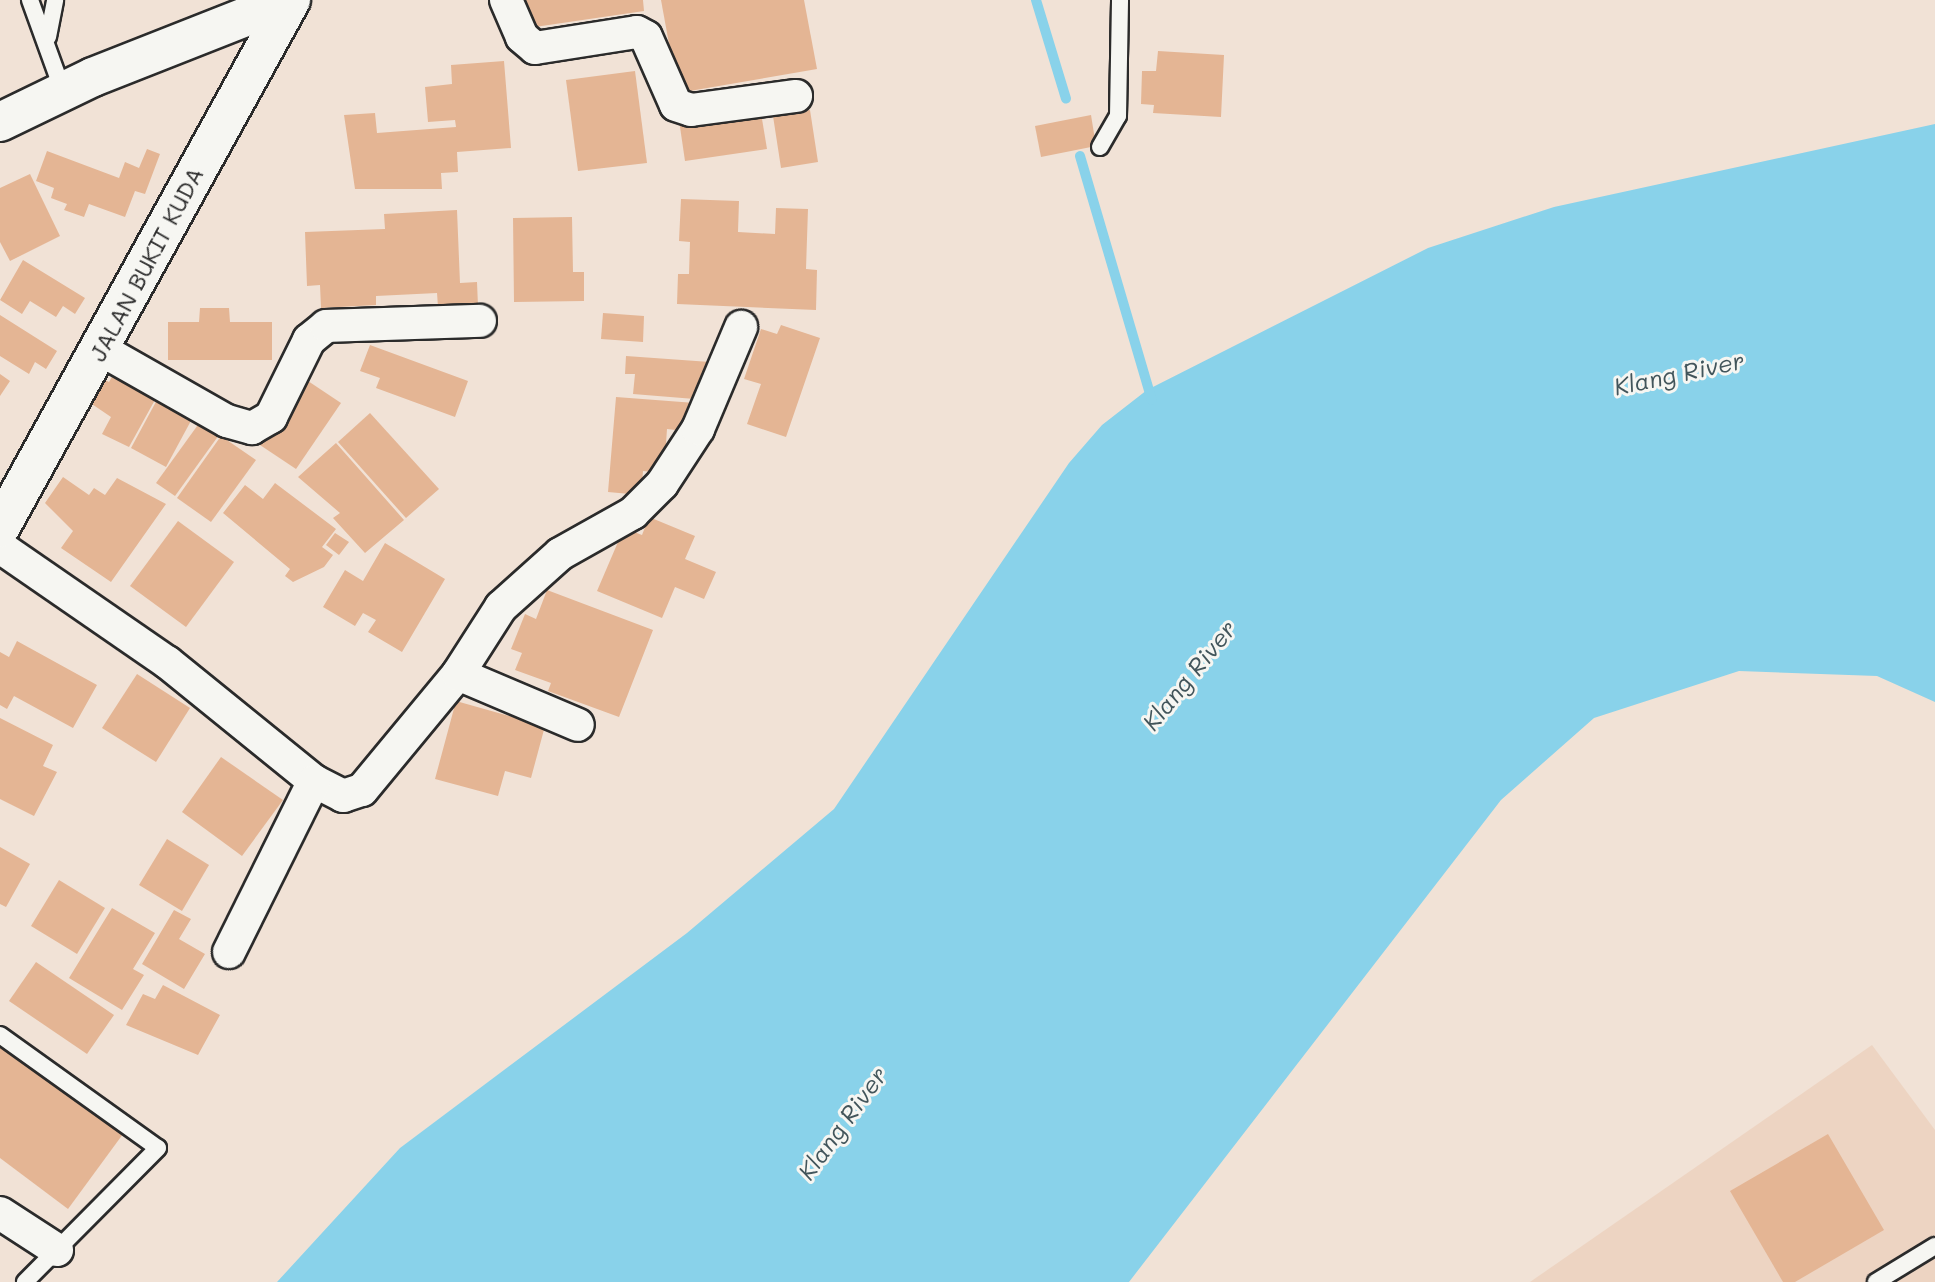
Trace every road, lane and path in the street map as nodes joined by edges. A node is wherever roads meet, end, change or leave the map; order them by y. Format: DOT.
graph roads {
  1 [pos="30,0"];
  2 [pos="55,0"];
  3 [pos="225,0"];
  4 [pos="290,0"];
  5 [pos="506,0"];
  6 [pos="1120,0"];
  7 [pos="48,37"];
  8 [pos="149,56"];
  9 [pos="78,84"];
  10 [pos="796,96"];
  11 [pos="234,100"];
  12 [pos="0,122"];
  13 [pos="1100,147"];
  14 [pos="480,321"];
  15 [pos="741,327"];
  16 [pos="100,349"];
  17 [pos="0,528"];
  18 [pos="0,547"];
  19 [pos="458,674"];
  20 [pos="578,725"];
  21 [pos="314,781"];
  22 [pos="229,952"];
  23 [pos="0,1035"];
  24 [pos="0,1213"];
  25 [pos="1935,1246"];
  26 [pos="57,1250"];
  27 [pos="25,1282"];
  28 [pos="1876,1282"];
  1 -- 7 [label="lane"];
  2 -- 7 [label="lane"];
  3 -- 9 [label="street"];
  4 -- 8 [label="street"];
  4 -- 11 [label="street, JALAN BUKIT KUDA"];
  5 -- 10 [label="street"];
  6 -- 13 [label="lane"];
  7 -- 9 [label="lane"];
  8 -- 9 [label="street"];
  8 -- 11 [label="street"];
  9 -- 12 [label="street"];
  11 -- 16 [label="street, JALAN BUKIT KUDA"];
  14 -- 16 [label="street"];
  15 -- 19 [label="street"];
  16 -- 17 [label="street, JALAN BUKIT KUDA"];
  18 -- 21 [label="street"];
  19 -- 20 [label="street"];
  19 -- 21 [label="street"];
  21 -- 22 [label="street"];
  23 -- 26 [label="lane"];
  24 -- 26 [label="street"];
  25 -- 28 [label="lane"];
  26 -- 27 [label="lane"];
}
